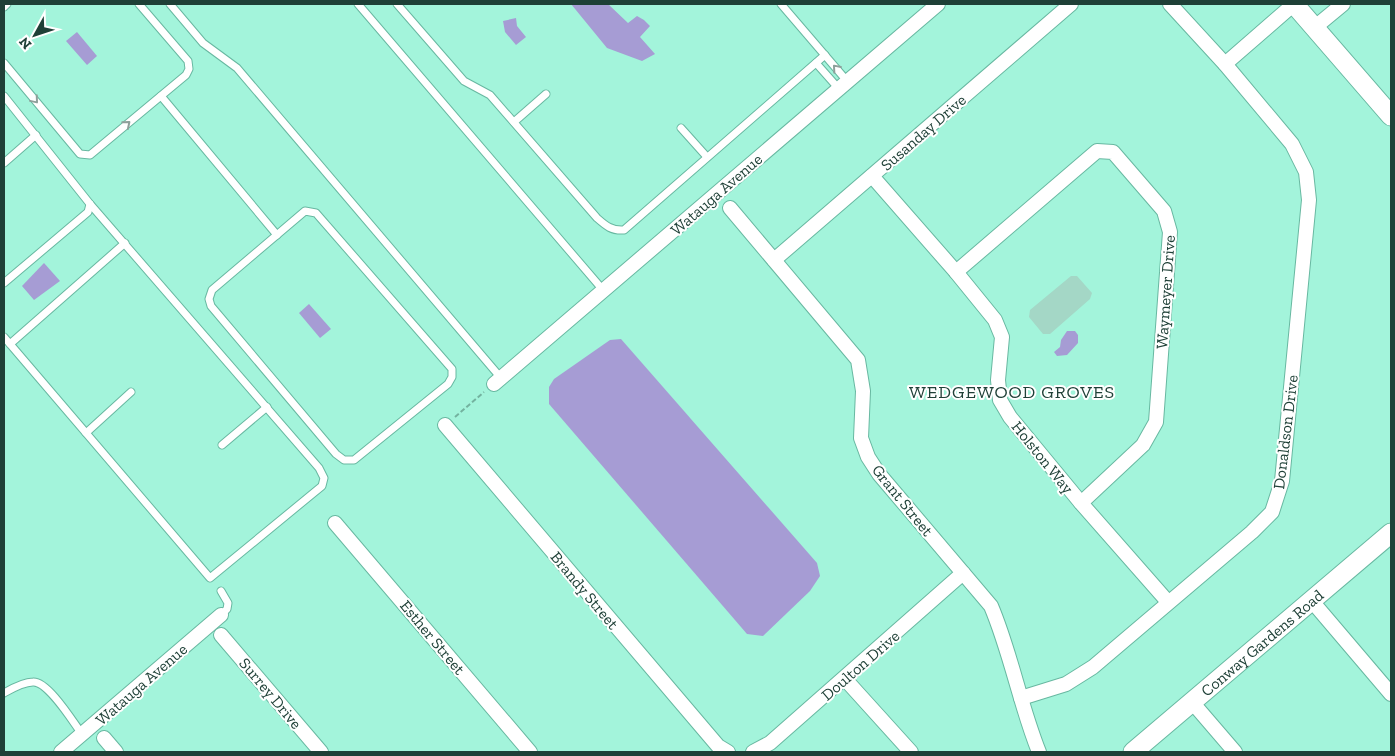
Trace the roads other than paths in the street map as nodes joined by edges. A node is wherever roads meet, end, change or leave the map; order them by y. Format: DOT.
graph roads {
  1 [pos="7,4"];
  2 [pos="139,4"];
  3 [pos="170,4"];
  4 [pos="358,4"];
  5 [pos="398,4"];
  6 [pos="780,4"];
  7 [pos="938,4"];
  8 [pos="1071,4"];
  9 [pos="1170,4"];
  10 [pos="1294,4"];
  11 [pos="1343,4"];
  12 [pos="4,7"];
  13 [pos="1314,28"];
  14 [pos="825,55"];
  15 [pos="4,63"];
  16 [pos="816,63"];
  17 [pos="1225,64"];
  18 [pos="843,85"];
  19 [pos="546,94"];
  20 [pos="4,96"];
  21 [pos="161,96"];
  22 [pos="1391,116"];
  23 [pos="514,122"];
  24 [pos="681,128"];
  25 [pos="36,135"];
  26 [pos="707,158"];
  27 [pos="4,163"];
  28 [pos="872,176"];
  29 [pos="90,204"];
  30 [pos="730,208"];
  31 [pos="277,235"];
  32 [pos="125,244"];
  33 [pos="774,260"];
  34 [pos="956,272"];
  35 [pos="4,283"];
  36 [pos="603,290"];
  37 [pos="4,337"];
  38 [pos="10,344"];
  39 [pos="498,381"];
  40 [pos="131,392"];
  41 [pos="267,407"];
  42 [pos="445,425"];
  43 [pos="86,434"];
  44 [pos="222,445"];
  45 [pos="1081,503"];
  46 [pos="335,523"];
  47 [pos="1391,533"];
  48 [pos="963,573"];
  49 [pos="221,591"];
  50 [pos="1312,600"];
  51 [pos="1168,602"];
  52 [pos="221,616"];
  53 [pos="221,635"];
  54 [pos="845,679"];
  55 [pos="4,693"];
  56 [pos="1391,694"];
  57 [pos="1021,698"];
  58 [pos="1192,702"];
  59 [pos="82,734"];
  60 [pos="104,738"];
  61 [pos="61,752"];
  62 [pos="116,752"];
  63 [pos="321,752"];
  64 [pos="530,752"];
  65 [pos="728,752"];
  66 [pos="753,752"];
  67 [pos="911,752"];
  68 [pos="1039,752"];
  69 [pos="1133,752"];
  70 [pos="1235,752"];
  1 -- 12 [label="lane"];
  2 -- 21 [label="lane"];
  3 -- 39 [label="lane"];
  4 -- 36 [label="lane"];
  5 -- 23 [label="lane"];
  6 -- 14 [label="lane"];
  7 -- 18 [label="street, Watauga Avenue"];
  8 -- 28 [label="street, Susanday Drive"];
  9 -- 17 [label="street, Donaldson Drive"];
  10 -- 13 [label="street"];
  10 -- 17 [label="street"];
  11 -- 13 [label="street"];
  13 -- 22 [label="street"];
  14 -- 16 [label="lane"];
  18 -- 14 [label="lane, one-way"];
  15 -- 21 [label="lane, one-way"];
  16 -- 18 [label="lane"];
  16 -- 26 [label="lane"];
  17 -- 51 [label="street, Donaldson Drive"];
  18 -- 36 [label="street, Watauga Avenue"];
  19 -- 23 [label="lane"];
  20 -- 25 [label="lane"];
  21 -- 31 [label="lane"];
  23 -- 26 [label="lane"];
  24 -- 26 [label="lane"];
  25 -- 27 [label="lane"];
  25 -- 29 [label="lane"];
  28 -- 33 [label="street, Susanday Drive"];
  28 -- 34 [label="street, Holston Way"];
  29 -- 32 [label="lane"];
  29 -- 35 [label="lane"];
  30 -- 33 [label="street, Grant Street"];
  31 -- 31 [label="lane"];
  32 -- 38 [label="lane"];
  32 -- 41 [label="lane"];
  33 -- 48 [label="street, Grant Street"];
  34 -- 45 [label="street, Holston Way"];
  34 -- 45 [label="street, Waymeyer Drive"];
  36 -- 39 [label="street, Watauga Avenue"];
  37 -- 38 [label="lane"];
  38 -- 43 [label="lane"];
  40 -- 43 [label="lane"];
  41 -- 43 [label="lane"];
  41 -- 44 [label="lane"];
  42 -- 65 [label="street, Brandy Street"];
  45 -- 51 [label="street, Holston Way"];
  46 -- 64 [label="street, Esther Street"];
  47 -- 50 [label="street, Conway Gardens Road"];
  48 -- 54 [label="street, Doulton Drive"];
  48 -- 57 [label="street, Grant Street"];
  49 -- 52 [label="lane"];
  50 -- 56 [label="street"];
  50 -- 58 [label="street, Conway Gardens Road"];
  51 -- 57 [label="street, Donaldson Drive"];
  52 -- 59 [label="street, Watauga Avenue"];
  53 -- 63 [label="street, Surrey Drive"];
  54 -- 66 [label="street, Doulton Drive"];
  54 -- 67 [label="street"];
  55 -- 59 [label="lane"];
  57 -- 68 [label="street, Grant Street"];
  58 -- 69 [label="street, Conway Gardens Road"];
  58 -- 70 [label="street"];
  59 -- 61 [label="street, Watauga Avenue"];
  60 -- 62 [label="street"];
}
